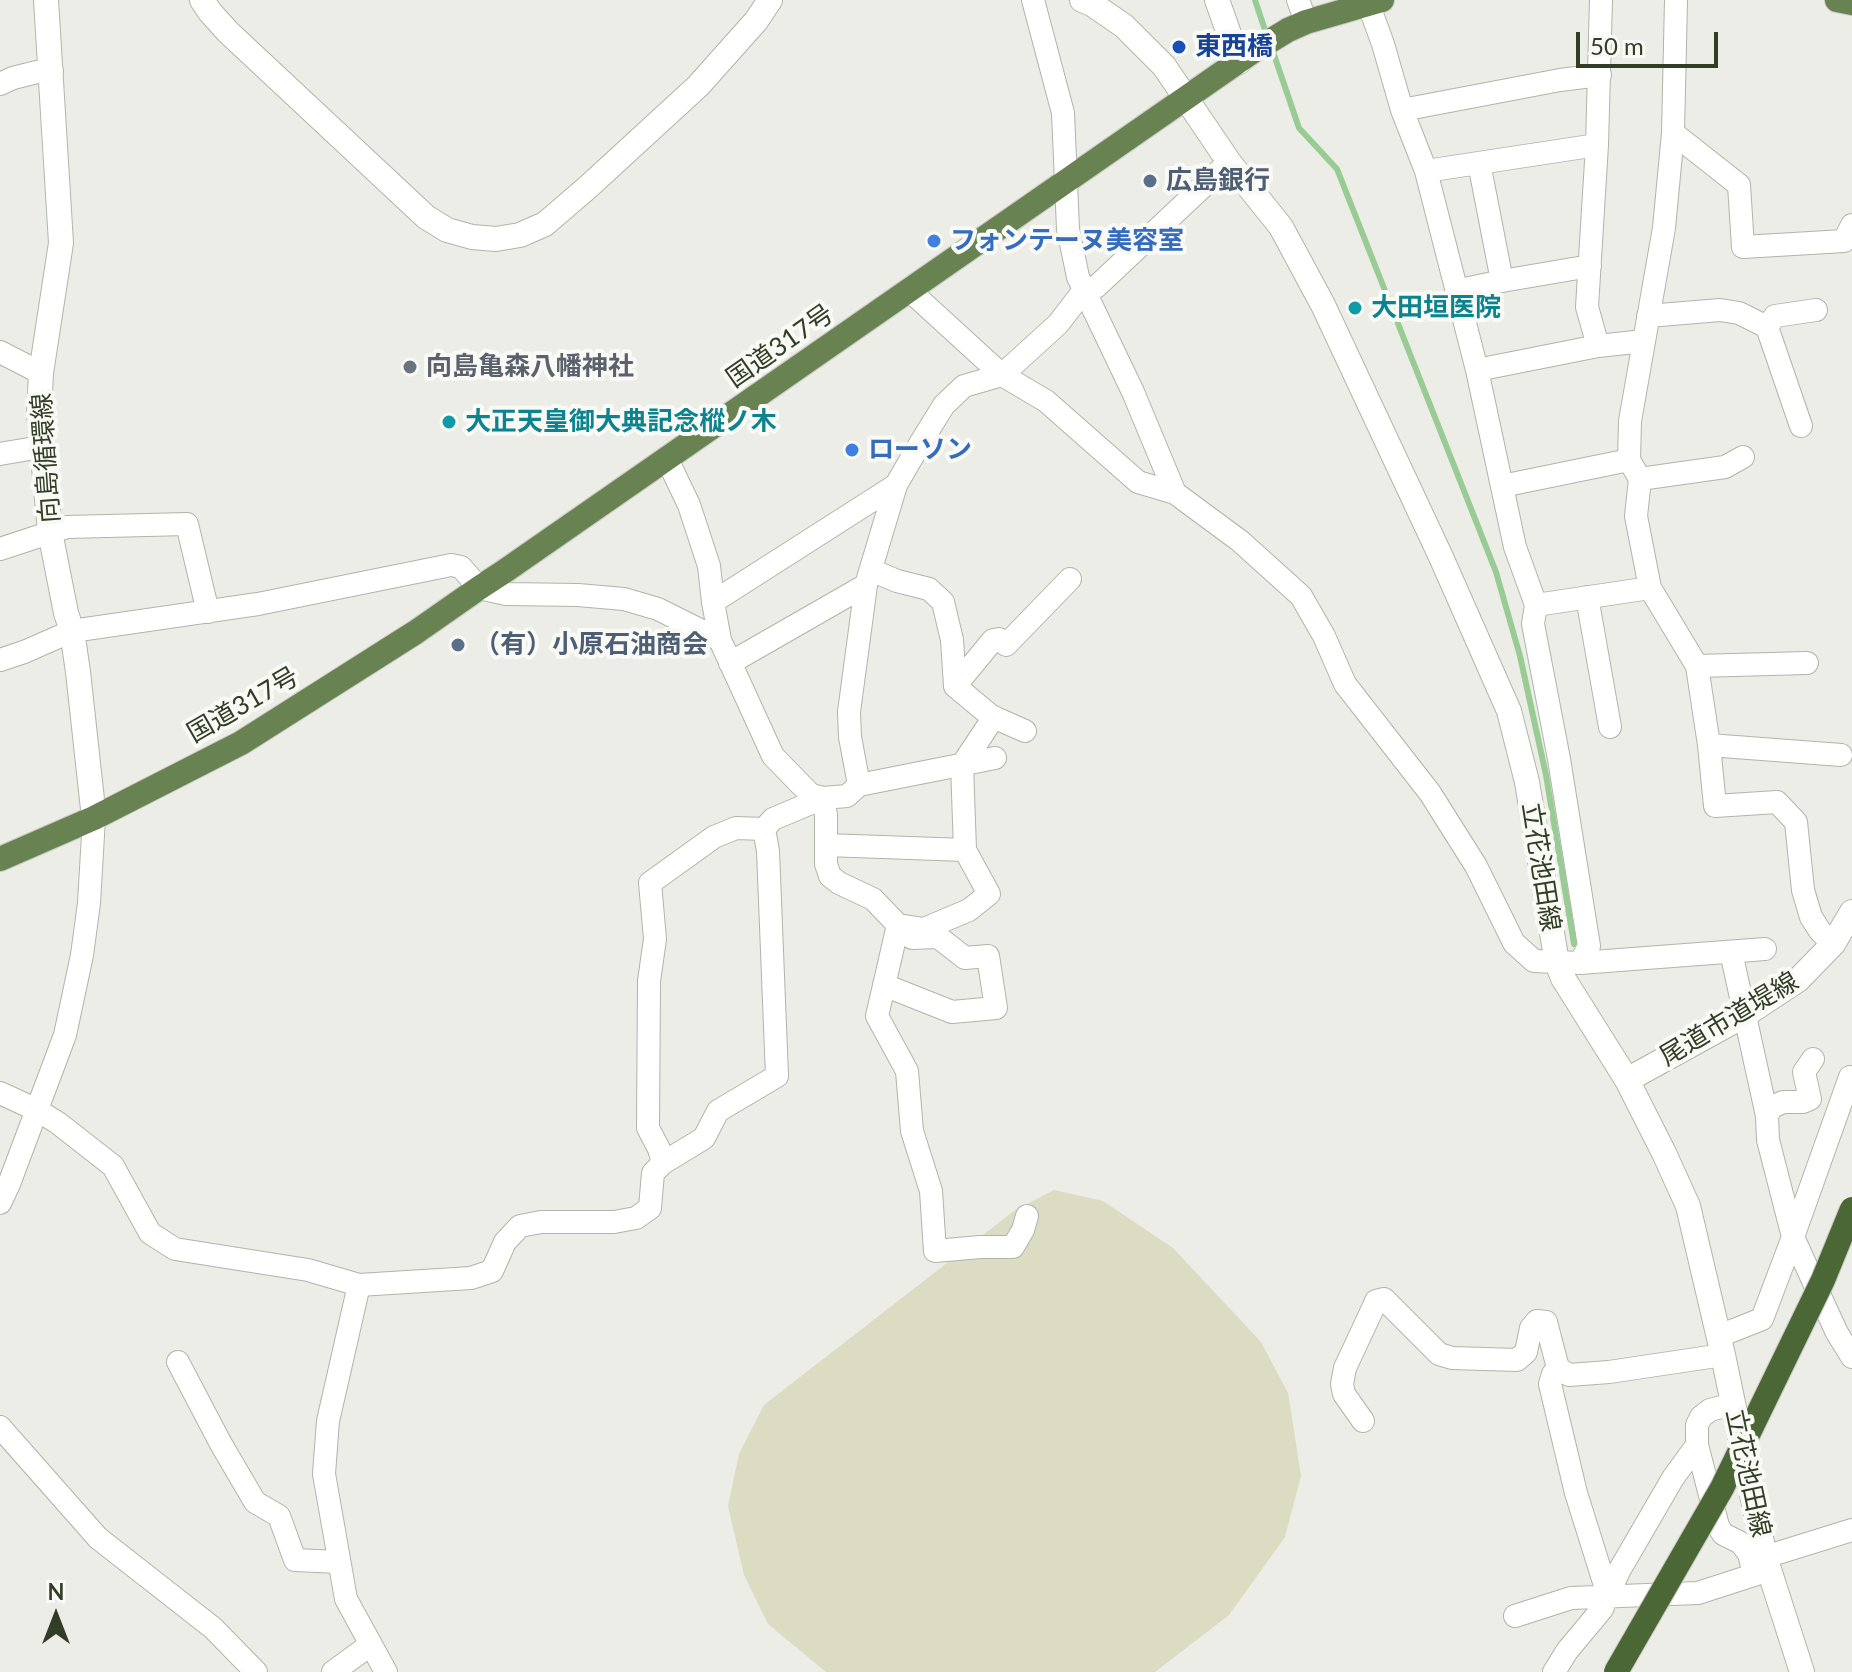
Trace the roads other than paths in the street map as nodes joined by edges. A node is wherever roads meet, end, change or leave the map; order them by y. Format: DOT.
graph roads {
  1 [pos="46,0"];
  2 [pos="202,0"];
  3 [pos="770,0"];
  4 [pos="1033,0"];
  5 [pos="1082,0"];
  6 [pos="1217,0"];
  7 [pos="1601,0"];
  8 [pos="1676,0"];
  9 [pos="1837,0"];
  10 [pos="1375,2"];
  11 [pos="1852,3"];
  12 [pos="1297,17"];
  13 [pos="1245,57"];
  14 [pos="52,71"];
  15 [pos="1600,75"];
  16 [pos="0,84"];
  17 [pos="1185,99"];
  18 [pos="1402,110"];
  19 [pos="1673,133"];
  20 [pos="1597,145"];
  21 [pos="1229,162"];
  22 [pos="1479,163"];
  23 [pos="1426,171"];
  24 [pos="1067,182"];
  25 [pos="1852,225"];
  26 [pos="1590,266"];
  27 [pos="1502,281"];
  28 [pos="1085,289"];
  29 [pos="909,290"];
  30 [pos="1456,291"];
  31 [pos="1816,310"];
  32 [pos="1648,316"];
  33 [pos="1767,327"];
  34 [pos="1644,341"];
  35 [pos="1598,346"];
  36 [pos="0,352"];
  37 [pos="1477,370"];
  38 [pos="41,373"];
  39 [pos="1002,375"];
  40 [pos="1801,426"];
  41 [pos="41,447"];
  42 [pos="0,454"];
  43 [pos="1743,457"];
  44 [pos="667,459"];
  45 [pos="1635,470"];
  46 [pos="896,485"];
  47 [pos="1502,486"];
  48 [pos="1175,493"];
  49 [pos="50,532"];
  50 [pos="0,549"];
  51 [pos="868,577"];
  52 [pos="1070,579"];
  53 [pos="479,588"];
  54 [pos="1650,588"];
  55 [pos="1587,597"];
  56 [pos="713,602"];
  57 [pos="1536,605"];
  58 [pos="208,612"];
  59 [pos="72,631"];
  60 [pos="720,640"];
  61 [pos="0,660"];
  62 [pos="730,663"];
  63 [pos="1807,663"];
  64 [pos="1697,666"];
  65 [pos="955,686"];
  66 [pos="994,717"];
  67 [pos="1610,727"];
  68 [pos="1025,731"];
  69 [pos="1709,745"];
  70 [pos="1841,755"];
  71 [pos="995,758"];
  72 [pos="962,765"];
  73 [pos="859,785"];
  74 [pos="823,798"];
  75 [pos="94,818"];
  76 [pos="764,829"];
  77 [pos="826,845"];
  78 [pos="965,850"];
  79 [pos="0,859"];
  80 [pos="1852,912"];
  81 [pos="896,932"];
  82 [pos="1833,944"];
  83 [pos="1765,949"];
  84 [pos="1731,952"];
  85 [pos="1568,963"];
  86 [pos="884,985"];
  87 [pos="1745,1015"];
  88 [pos="1813,1059"];
  89 [pos="1850,1077"];
  90 [pos="1627,1080"];
  91 [pos="0,1093"];
  92 [pos="37,1110"];
  93 [pos="1767,1116"];
  94 [pos="663,1163"];
  95 [pos="0,1203"];
  96 [pos="1852,1209"];
  97 [pos="1027,1216"];
  98 [pos="1793,1237"];
  99 [pos="359,1285"];
  100 [pos="1721,1346"];
  101 [pos="1852,1357"];
  102 [pos="178,1362"];
  103 [pos="1558,1368"];
  104 [pos="1733,1404"];
  105 [pos="1363,1421"];
  106 [pos="0,1427"];
  107 [pos="1697,1445"];
  108 [pos="1852,1530"];
  109 [pos="339,1562"];
  110 [pos="1763,1567"];
  111 [pos="1608,1595"];
  112 [pos="1515,1616"];
  113 [pos="370,1645"];
  114 [pos="256,1672"];
  115 [pos="333,1672"];
  116 [pos="386,1672"];
  117 [pos="1554,1672"];
  118 [pos="1616,1672"];
  119 [pos="1802,1672"];
  1 -- 14 [label="main road, 向島循環線"];
  2 -- 3 [label="main road"];
  4 -- 24 [label="street"];
  5 -- 17 [label="main road"];
  6 -- 13 [label="main road"];
  7 -- 15 [label="street"];
  8 -- 19 [label="street"];
  9 -- 11 [label="highway"];
  10 -- 12 [label="highway, 国道317号"];
  10 -- 18 [label="street"];
  12 -- 13 [label="highway, 国道317号"];
  13 -- 17 [label="highway, 国道317号"];
  14 -- 16 [label="street"];
  14 -- 38 [label="main road, 向島循環線"];
  15 -- 18 [label="street"];
  15 -- 20 [label="street"];
  17 -- 21 [label="main road, 立花池田線"];
  17 -- 24 [label="highway, 国道317号"];
  18 -- 23 [label="street"];
  19 -- 25 [label="street"];
  19 -- 32 [label="street"];
  20 -- 22 [label="street"];
  20 -- 26 [label="street"];
  21 -- 28 [label="street"];
  21 -- 85 [label="main road, 立花池田線"];
  22 -- 23 [label="street"];
  22 -- 27 [label="street"];
  23 -- 30 [label="street"];
  24 -- 28 [label="street"];
  24 -- 29 [label="highway, 国道317号"];
  26 -- 27 [label="street"];
  26 -- 35 [label="street"];
  27 -- 30 [label="street"];
  28 -- 39 [label="street"];
  28 -- 48 [label="street"];
  29 -- 39 [label="street"];
  29 -- 44 [label="highway, 国道317号"];
  30 -- 37 [label="street"];
  31 -- 33 [label="street"];
  32 -- 33 [label="street"];
  32 -- 34 [label="street"];
  33 -- 40 [label="street"];
  34 -- 35 [label="street"];
  34 -- 45 [label="street"];
  35 -- 37 [label="street"];
  36 -- 38 [label="street"];
  37 -- 47 [label="street"];
  38 -- 41 [label="main road, 向島循環線"];
  39 -- 46 [label="street"];
  39 -- 48 [label="street"];
  41 -- 42 [label="street"];
  41 -- 49 [label="main road, 向島循環線"];
  43 -- 45 [label="street"];
  44 -- 53 [label="highway, 国道317号"];
  44 -- 56 [label="street"];
  45 -- 47 [label="street"];
  45 -- 54 [label="street"];
  46 -- 51 [label="street"];
  46 -- 56 [label="street"];
  47 -- 57 [label="street"];
  48 -- 85 [label="street"];
  49 -- 50 [label="street"];
  49 -- 58 [label="street"];
  49 -- 59 [label="main road, 向島循環線"];
  51 -- 62 [label="street"];
  51 -- 65 [label="street"];
  51 -- 73 [label="street"];
  52 -- 65 [label="street"];
  53 -- 58 [label="street"];
  53 -- 60 [label="street"];
  53 -- 75 [label="highway, 国道317号"];
  54 -- 55 [label="street"];
  54 -- 64 [label="street"];
  55 -- 57 [label="street"];
  55 -- 67 [label="street"];
  56 -- 60 [label="street"];
  57 -- 85 [label="street"];
  58 -- 59 [label="street"];
  59 -- 61 [label="street"];
  59 -- 75 [label="main road, 向島循環線"];
  60 -- 62 [label="street"];
  62 -- 74 [label="street"];
  63 -- 64 [label="street"];
  64 -- 69 [label="street"];
  65 -- 66 [label="street"];
  66 -- 68 [label="street"];
  66 -- 72 [label="street"];
  69 -- 70 [label="street"];
  69 -- 82 [label="street"];
  71 -- 72 [label="street"];
  72 -- 73 [label="street"];
  72 -- 78 [label="street"];
  73 -- 74 [label="street"];
  74 -- 76 [label="street"];
  74 -- 77 [label="street"];
  75 -- 79 [label="highway, 国道317号"];
  75 -- 92 [label="street"];
  76 -- 94 [label="street"];
  76 -- 94 [label="street"];
  77 -- 78 [label="street"];
  77 -- 81 [label="street"];
  78 -- 81 [label="street"];
  80 -- 82 [label="main road, 尾道市道堤線"];
  81 -- 86 [label="street"];
  81 -- 86 [label="street"];
  82 -- 87 [label="main road, 尾道市道堤線"];
  83 -- 84 [label="street"];
  84 -- 85 [label="street"];
  84 -- 87 [label="street"];
  85 -- 90 [label="main road, 立花池田線"];
  86 -- 97 [label="street"];
  87 -- 90 [label="main road, 尾道市道堤線"];
  87 -- 93 [label="street"];
  88 -- 93 [label="street"];
  89 -- 98 [label="street"];
  90 -- 100 [label="main road, 立花池田線"];
  91 -- 92 [label="street"];
  92 -- 95 [label="street"];
  92 -- 99 [label="street"];
  93 -- 98 [label="street"];
  94 -- 99 [label="street"];
  96 -- 118 [label="highway, bridge"];
  98 -- 100 [label="street"];
  98 -- 101 [label="street"];
  99 -- 109 [label="street"];
  100 -- 103 [label="street"];
  100 -- 104 [label="main road, 立花池田線"];
  102 -- 109 [label="street"];
  103 -- 105 [label="street"];
  103 -- 111 [label="street"];
  104 -- 107 [label="street"];
  104 -- 110 [label="main road, 立花池田線"];
  106 -- 114 [label="street"];
  107 -- 110 [label="street"];
  107 -- 111 [label="street"];
  108 -- 110 [label="street"];
  109 -- 113 [label="street"];
  110 -- 111 [label="street"];
  110 -- 119 [label="main road, 立花池田線"];
  111 -- 112 [label="street"];
  111 -- 117 [label="street"];
  113 -- 115 [label="street"];
  113 -- 116 [label="street"];
}
